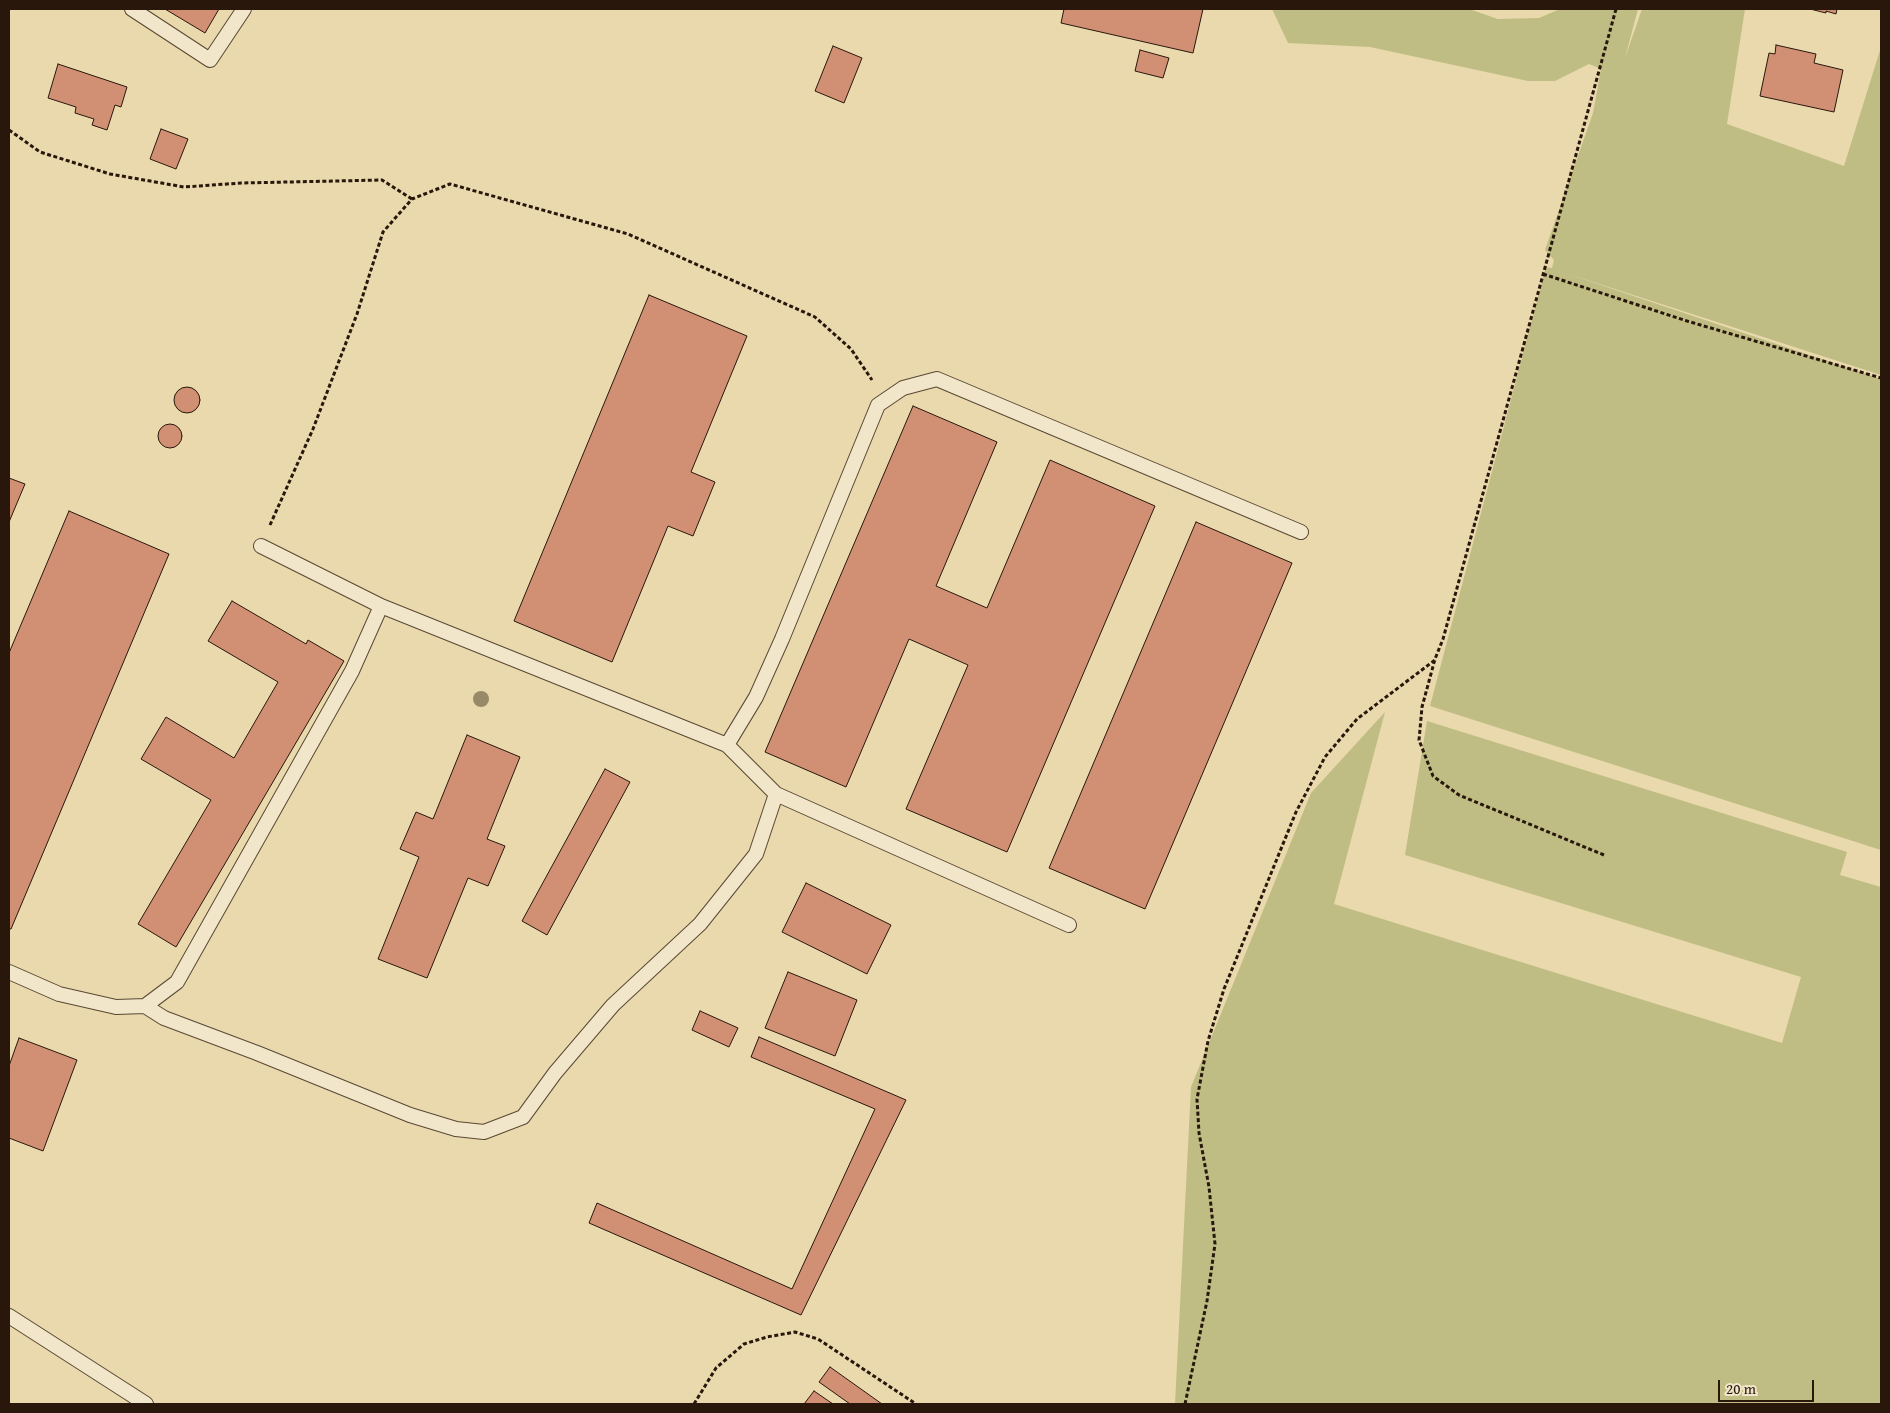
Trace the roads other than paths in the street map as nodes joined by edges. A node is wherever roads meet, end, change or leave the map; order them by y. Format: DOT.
graph roads {
  1 [pos="132,9"];
  2 [pos="244,9"];
  3 [pos="1301,532"];
  4 [pos="261,546"];
  5 [pos="381,606"];
  6 [pos="727,745"];
  7 [pos="776,794"];
  8 [pos="1069,925"];
  9 [pos="9,972"];
  10 [pos="145,1006"];
  11 [pos="9,1316"];
  12 [pos="146,1404"];
  1 -- 2 [label="lane"];
  3 -- 6 [label="lane"];
  4 -- 5 [label="lane"];
  5 -- 6 [label="lane"];
  5 -- 10 [label="lane"];
  6 -- 7 [label="lane"];
  7 -- 8 [label="lane"];
  7 -- 10 [label="lane"];
  9 -- 10 [label="lane"];
  11 -- 12 [label="lane"];
}
